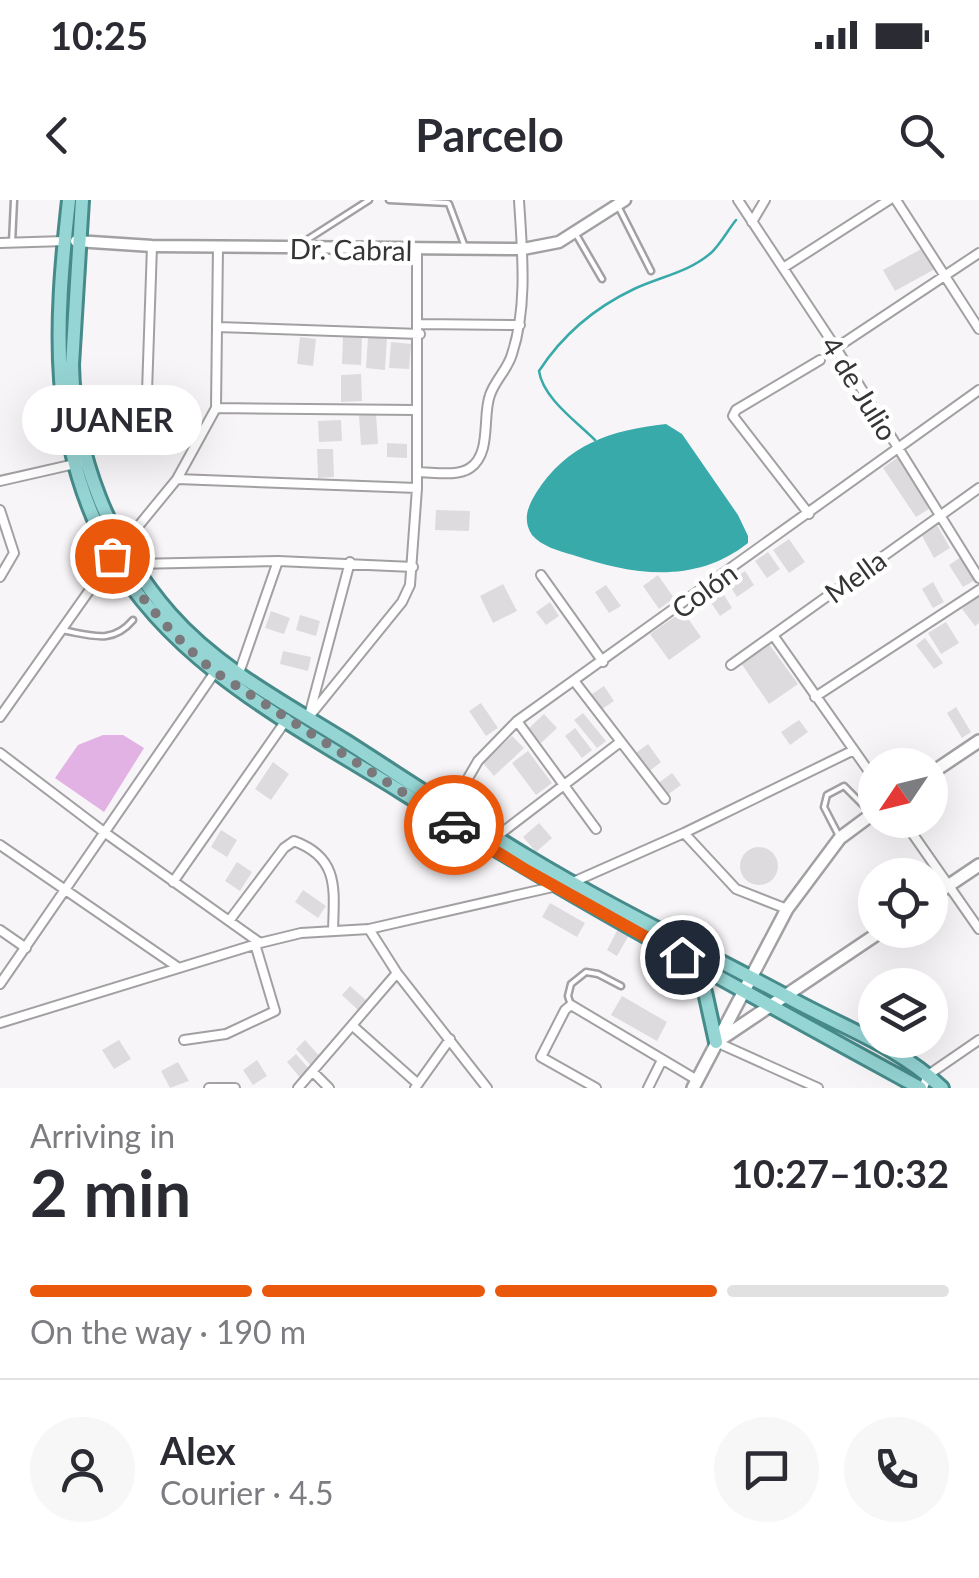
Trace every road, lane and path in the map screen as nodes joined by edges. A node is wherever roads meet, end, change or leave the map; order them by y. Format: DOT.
graph roads {
  1 [pos="14,200"];
  2 [pos="69,200"];
  3 [pos="82,200"];
  4 [pos="369,200"];
  5 [pos="390,200"];
  6 [pos="518,200"];
  7 [pos="738,200"];
  8 [pos="765,200"];
  9 [pos="892,200"];
  10 [pos="448,201"];
  11 [pos="621,202"];
  12 [pos="752,222"];
  13 [pos="574,232"];
  14 [pos="71,241"];
  15 [pos="12,242"];
  16 [pos="0,243"];
  17 [pos="152,246"];
  18 [pos="218,247"];
  19 [pos="294,248"];
  20 [pos="417,249"];
  21 [pos="522,249"];
  22 [pos="466,251"];
  23 [pos="979,252"];
  24 [pos="783,268"];
  25 [pos="651,271"];
  26 [pos="945,274"];
  27 [pos="602,279"];
  28 [pos="520,325"];
  29 [pos="217,327"];
  30 [pos="979,328"];
  31 [pos="420,329"];
  32 [pos="836,348"];
  33 [pos="820,360"];
  34 [pos="979,390"];
  35 [pos="72,392"];
  36 [pos="216,408"];
  37 [pos="415,410"];
  38 [pos="899,450"];
  39 [pos="79,463"];
  40 [pos="417,472"];
  41 [pos="177,479"];
  42 [pos="0,481"];
  43 [pos="418,488"];
  44 [pos="979,488"];
  45 [pos="0,510"];
  46 [pos="810,514"];
  47 [pos="941,514"];
  48 [pos="117,551"];
  49 [pos="0,561"];
  50 [pos="278,561"];
  51 [pos="10,562"];
  52 [pos="350,562"];
  53 [pos="132,564"];
  54 [pos="413,567"];
  55 [pos="540,575"];
  56 [pos="0,577"];
  57 [pos="979,578"];
  58 [pos="979,590"];
  59 [pos="133,620"];
  60 [pos="61,630"];
  61 [pos="773,635"];
  62 [pos="603,662"];
  63 [pos="732,666"];
  64 [pos="215,672"];
  65 [pos="239,673"];
  66 [pos="575,682"];
  67 [pos="815,697"];
  68 [pos="0,717"];
  69 [pos="308,718"];
  70 [pos="287,719"];
  71 [pos="518,721"];
  72 [pos="979,741"];
  73 [pos="619,743"];
  74 [pos="854,750"];
  75 [pos="0,753"];
  76 [pos="858,756"];
  77 [pos="948,762"];
  78 [pos="562,786"];
  79 [pos="858,798"];
  80 [pos="665,799"];
  81 [pos="450,808"];
  82 [pos="858,825"];
  83 [pos="596,829"];
  84 [pos="104,832"];
  85 [pos="684,832"];
  86 [pos="496,837"];
  87 [pos="840,838"];
  88 [pos="0,845"];
  89 [pos="979,865"];
  90 [pos="173,882"];
  91 [pos="572,882"];
  92 [pos="948,886"];
  93 [pos="556,887"];
  94 [pos="66,890"];
  95 [pos="787,909"];
  96 [pos="229,921"];
  97 [pos="368,929"];
  98 [pos="979,929"];
  99 [pos="0,930"];
  100 [pos="333,931"];
  101 [pos="258,944"];
  102 [pos="858,947"];
  103 [pos="26,948"];
  104 [pos="682,957"];
  105 [pos="176,966"];
  106 [pos="398,973"];
  107 [pos="752,976"];
  108 [pos="0,984"];
  109 [pos="621,986"];
  110 [pos="744,992"];
  111 [pos="786,997"];
  112 [pos="571,1005"];
  113 [pos="771,1006"];
  114 [pos="0,1014"];
  115 [pos="4,1022"];
  116 [pos="354,1027"];
  117 [pos="849,1027"];
  118 [pos="450,1039"];
  119 [pos="184,1040"];
  120 [pos="979,1040"];
  121 [pos="716,1042"];
  122 [pos="840,1044"];
  123 [pos="662,1060"];
  124 [pos="313,1072"];
  125 [pos="695,1084"];
  126 [pos="923,1084"];
  127 [pos="416,1086"];
  128 [pos="209,1088"];
  129 [pos="235,1088"];
  130 [pos="298,1088"];
  131 [pos="329,1088"];
  132 [pos="487,1088"];
  133 [pos="596,1088"];
  134 [pos="648,1088"];
  135 [pos="818,1088"];
  136 [pos="942,1088"];
  1 -- 15 [label="lane"];
  2 -- 14 [label="main road"];
  3 -- 14 [label="main road"];
  4 -- 19 [label="lane"];
  5 -- 10 [label="lane"];
  6 -- 21 [label="street"];
  7 -- 12 [label="street, 4 de Julio"];
  8 -- 12 [label="street"];
  9 -- 24 [label="street"];
  9 -- 26 [label="street"];
  10 -- 22 [label="lane"];
  11 -- 13 [label="street, Dr. Cabral"];
  11 -- 25 [label="lane"];
  12 -- 24 [label="street, 4 de Julio"];
  13 -- 21 [label="street, Dr. Cabral"];
  13 -- 27 [label="lane"];
  14 -- 15 [label="street"];
  14 -- 17 [label="street, Dr. Cabral"];
  14 -- 35 [label="main road"];
  14 -- 39 [label="main road"];
  15 -- 16 [label="street"];
  17 -- 18 [label="street, Dr. Cabral"];
  17 -- 35 [label="street"];
  18 -- 19 [label="street, Dr. Cabral"];
  18 -- 29 [label="street"];
  19 -- 20 [label="street, Dr. Cabral"];
  20 -- 22 [label="street, Dr. Cabral"];
  20 -- 31 [label="street"];
  21 -- 22 [label="street, Dr. Cabral"];
  21 -- 28 [label="street"];
  23 -- 26 [label="street"];
  24 -- 32 [label="street, 4 de Julio"];
  26 -- 30 [label="street"];
  26 -- 32 [label="street"];
  28 -- 31 [label="street"];
  28 -- 40 [label="street"];
  29 -- 31 [label="street"];
  29 -- 36 [label="street"];
  31 -- 37 [label="street"];
  32 -- 38 [label="street, 4 de Julio"];
  33 -- 46 [label="street"];
  34 -- 38 [label="street, Colón"];
  35 -- 39 [label="main road"];
  36 -- 37 [label="street"];
  36 -- 41 [label="street"];
  37 -- 40 [label="street"];
  38 -- 46 [label="street, Colón"];
  38 -- 47 [label="street, 4 de Julio"];
  39 -- 42 [label="street"];
  39 -- 48 [label="main road"];
  40 -- 43 [label="street"];
  41 -- 43 [label="street"];
  41 -- 48 [label="street"];
  43 -- 54 [label="street"];
  44 -- 47 [label="street, Mella"];
  45 -- 51 [label="street"];
  46 -- 62 [label="street, Colón"];
  47 -- 57 [label="street, 4 de Julio"];
  47 -- 61 [label="street, Mella"];
  48 -- 53 [label="main road"];
  48 -- 60 [label="street"];
  48 -- 64 [label="main road"];
  49 -- 51 [label="street"];
  50 -- 52 [label="street"];
  50 -- 53 [label="street"];
  50 -- 65 [label="street"];
  51 -- 56 [label="street"];
  52 -- 54 [label="street"];
  52 -- 69 [label="street"];
  53 -- 65 [label="main road"];
  54 -- 69 [label="street"];
  55 -- 62 [label="street"];
  58 -- 67 [label="street"];
  59 -- 60 [label="lane"];
  60 -- 68 [label="street"];
  61 -- 63 [label="street, Mella"];
  61 -- 67 [label="street"];
  62 -- 66 [label="street, Colón"];
  64 -- 70 [label="main road"];
  64 -- 84 [label="street"];
  65 -- 69 [label="main road"];
  66 -- 71 [label="street, Colón"];
  66 -- 73 [label="street"];
  67 -- 74 [label="street"];
  69 -- 81 [label="main road"];
  70 -- 90 [label="street"];
  70 -- 93 [label="main road"];
  71 -- 78 [label="street"];
  71 -- 81 [label="street, Colón"];
  72 -- 77 [label="main road"];
  73 -- 78 [label="street"];
  73 -- 80 [label="street"];
  74 -- 76 [label="street"];
  74 -- 85 [label="street"];
  75 -- 84 [label="street"];
  78 -- 83 [label="street"];
  78 -- 86 [label="street"];
  79 -- 87 [label="lane"];
  81 -- 86 [label="main road"];
  82 -- 87 [label="main road"];
  84 -- 90 [label="street"];
  84 -- 94 [label="street"];
  85 -- 91 [label="street"];
  85 -- 95 [label="street"];
  86 -- 91 [label="main road"];
  87 -- 95 [label="main road"];
  88 -- 94 [label="street"];
  89 -- 92 [label="main road"];
  90 -- 96 [label="street"];
  91 -- 93 [label="street"];
  91 -- 107 [label="main road"];
  92 -- 98 [label="street"];
  93 -- 97 [label="street"];
  93 -- 104 [label="main road"];
  94 -- 103 [label="street"];
  94 -- 105 [label="street"];
  95 -- 107 [label="main road"];
  96 -- 100 [label="street"];
  96 -- 101 [label="street"];
  97 -- 100 [label="street"];
  97 -- 106 [label="street"];
  99 -- 103 [label="street"];
  100 -- 101 [label="street"];
  101 -- 105 [label="street"];
  101 -- 119 [label="street"];
  102 -- 111 [label="main road"];
  103 -- 108 [label="street"];
  104 -- 110 [label="main road"];
  104 -- 121 [label="main road"];
  105 -- 115 [label="street"];
  106 -- 116 [label="street"];
  106 -- 118 [label="street"];
  107 -- 110 [label="main road"];
  107 -- 111 [label="main road"];
  109 -- 112 [label="lane"];
  110 -- 113 [label="main road"];
  110 -- 121 [label="main road"];
  111 -- 113 [label="main road"];
  111 -- 117 [label="main road"];
  112 -- 123 [label="street"];
  112 -- 133 [label="street"];
  113 -- 121 [label="main road"];
  113 -- 122 [label="main road"];
  114 -- 115 [label="street"];
  116 -- 124 [label="street"];
  116 -- 127 [label="street"];
  117 -- 122 [label="main road"];
  117 -- 126 [label="main road"];
  118 -- 127 [label="street"];
  118 -- 132 [label="street"];
  120 -- 126 [label="street"];
  121 -- 125 [label="main road"];
  121 -- 135 [label="street"];
  122 -- 126 [label="main road"];
  123 -- 125 [label="street"];
  123 -- 134 [label="street"];
  124 -- 130 [label="street"];
  124 -- 131 [label="street"];
  126 -- 136 [label="main road"];
  128 -- 129 [label="street"];
}
